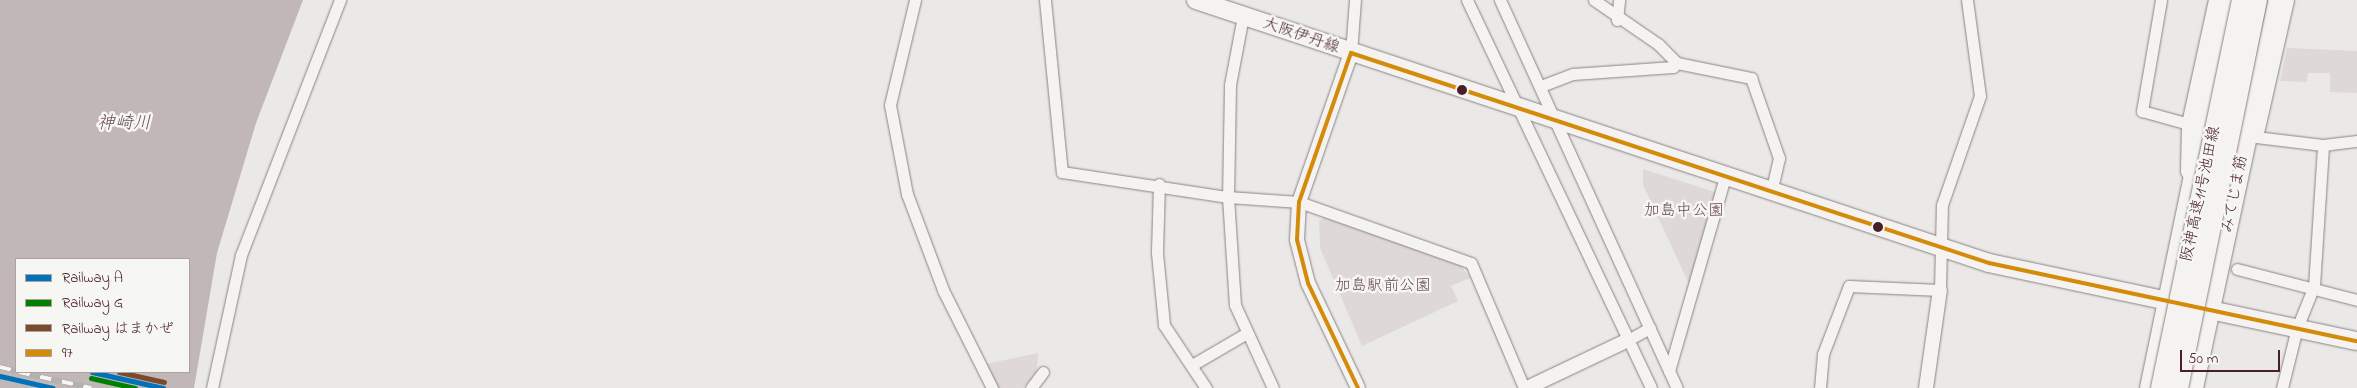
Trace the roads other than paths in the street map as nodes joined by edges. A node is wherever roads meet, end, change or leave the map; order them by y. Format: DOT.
graph roads {
  1 [pos="340,0"];
  2 [pos="914,0"];
  3 [pos="1045,0"];
  4 [pos="1196,0"];
  5 [pos="1355,0"];
  6 [pos="1468,0"];
  7 [pos="1500,0"];
  8 [pos="1594,0"];
  9 [pos="1619,0"];
  10 [pos="1967,0"];
  11 [pos="2161,0"];
  12 [pos="2216,0"];
  13 [pos="2229,0"];
  14 [pos="2242,0"];
  15 [pos="2257,0"];
  16 [pos="2277,0"];
  17 [pos="2287,0"];
  18 [pos="1243,16"];
  19 [pos="1617,20"];
  20 [pos="1351,53"];
  21 [pos="1677,63"];
  22 [pos="1540,86"];
  23 [pos="1519,108"];
  24 [pos="1557,120"];
  25 [pos="2188,124"];
  26 [pos="2256,137"];
  27 [pos="2357,141"];
  28 [pos="2323,144"];
  29 [pos="1725,177"];
  30 [pos="1159,184"];
  31 [pos="2188,190"];
  32 [pos="1771,192"];
  33 [pos="1228,197"];
  34 [pos="2234,198"];
  35 [pos="1299,202"];
  36 [pos="1943,249"];
  37 [pos="2236,269"];
  38 [pos="2314,286"];
  39 [pos="1940,290"];
  40 [pos="2357,300"];
  41 [pos="2165,301"];
  42 [pos="2211,311"];
  43 [pos="1650,328"];
  44 [pos="2297,328"];
  45 [pos="1245,334"];
  46 [pos="1628,340"];
  47 [pos="2357,341"];
  48 [pos="1192,365"];
  49 [pos="1669,371"];
  50 [pos="1042,372"];
  51 [pos="212,388"];
  52 [pos="992,388"];
  53 [pos="1030,388"];
  54 [pos="1206,388"];
  55 [pos="1273,388"];
  56 [pos="1358,388"];
  57 [pos="1525,388"];
  58 [pos="1651,388"];
  59 [pos="1677,388"];
  60 [pos="1820,388"];
  61 [pos="1926,388"];
  62 [pos="2148,388"];
  63 [pos="2161,388"];
  64 [pos="2178,388"];
  65 [pos="2194,388"];
  66 [pos="2282,388"];
  1 -- 51 [label="street"];
  2 -- 52 [label="street"];
  3 -- 30 [label="street"];
  4 -- 18 [label="main road, 大阪伊丹線"];
  5 -- 20 [label="street"];
  6 -- 23 [label="street"];
  7 -- 22 [label="street"];
  8 -- 19 [label="street"];
  9 -- 19 [label="street"];
  10 -- 36 [label="street"];
  11 -- 25 [label="street"];
  12 -- 25 [label="street"];
  13 -- 31 [label="main road"];
  14 -- 63 [label="highway, 阪神高速11号池田線, bridge"];
  15 -- 64 [label="highway, 阪神高速11号池田線, bridge"];
  16 -- 34 [label="main road, みてじま筋"];
  17 -- 26 [label="street"];
  18 -- 20 [label="main road, 大阪伊丹線"];
  18 -- 33 [label="street"];
  19 -- 21 [label="street"];
  20 -- 23 [label="main road, 大阪伊丹線"];
  20 -- 35 [label="street"];
  21 -- 22 [label="street"];
  21 -- 32 [label="street"];
  22 -- 24 [label="street"];
  23 -- 24 [label="main road, 大阪伊丹線"];
  23 -- 46 [label="street"];
  24 -- 29 [label="main road, 大阪伊丹線"];
  24 -- 43 [label="street"];
  25 -- 31 [label="street"];
  26 -- 28 [label="street"];
  26 -- 34 [label="street"];
  27 -- 28 [label="street"];
  28 -- 38 [label="street"];
  29 -- 32 [label="main road, 大阪伊丹線"];
  29 -- 49 [label="street"];
  30 -- 33 [label="street"];
  30 -- 48 [label="street"];
  31 -- 41 [label="main road"];
  32 -- 36 [label="main road, 大阪伊丹線"];
  33 -- 35 [label="street"];
  33 -- 45 [label="street"];
  34 -- 42 [label="main road, みてじま筋"];
  35 -- 56 [label="street"];
  35 -- 57 [label="street"];
  36 -- 39 [label="street"];
  36 -- 41 [label="main road, 大阪伊丹線"];
  37 -- 38 [label="street"];
  38 -- 40 [label="street"];
  38 -- 44 [label="street"];
  39 -- 60 [label="street"];
  39 -- 61 [label="street"];
  41 -- 42 [label="main road, 大阪伊丹線"];
  41 -- 62 [label="main road"];
  42 -- 44 [label="main road, 大阪伊丹線"];
  42 -- 65 [label="main road, みてじま筋"];
  43 -- 46 [label="street"];
  43 -- 49 [label="street"];
  44 -- 47 [label="main road, 大阪伊丹線"];
  44 -- 66 [label="street"];
  45 -- 48 [label="street"];
  45 -- 55 [label="street"];
  46 -- 57 [label="street"];
  46 -- 58 [label="street"];
  48 -- 54 [label="street"];
  49 -- 59 [label="street"];
  50 -- 53 [label="street"];
}
